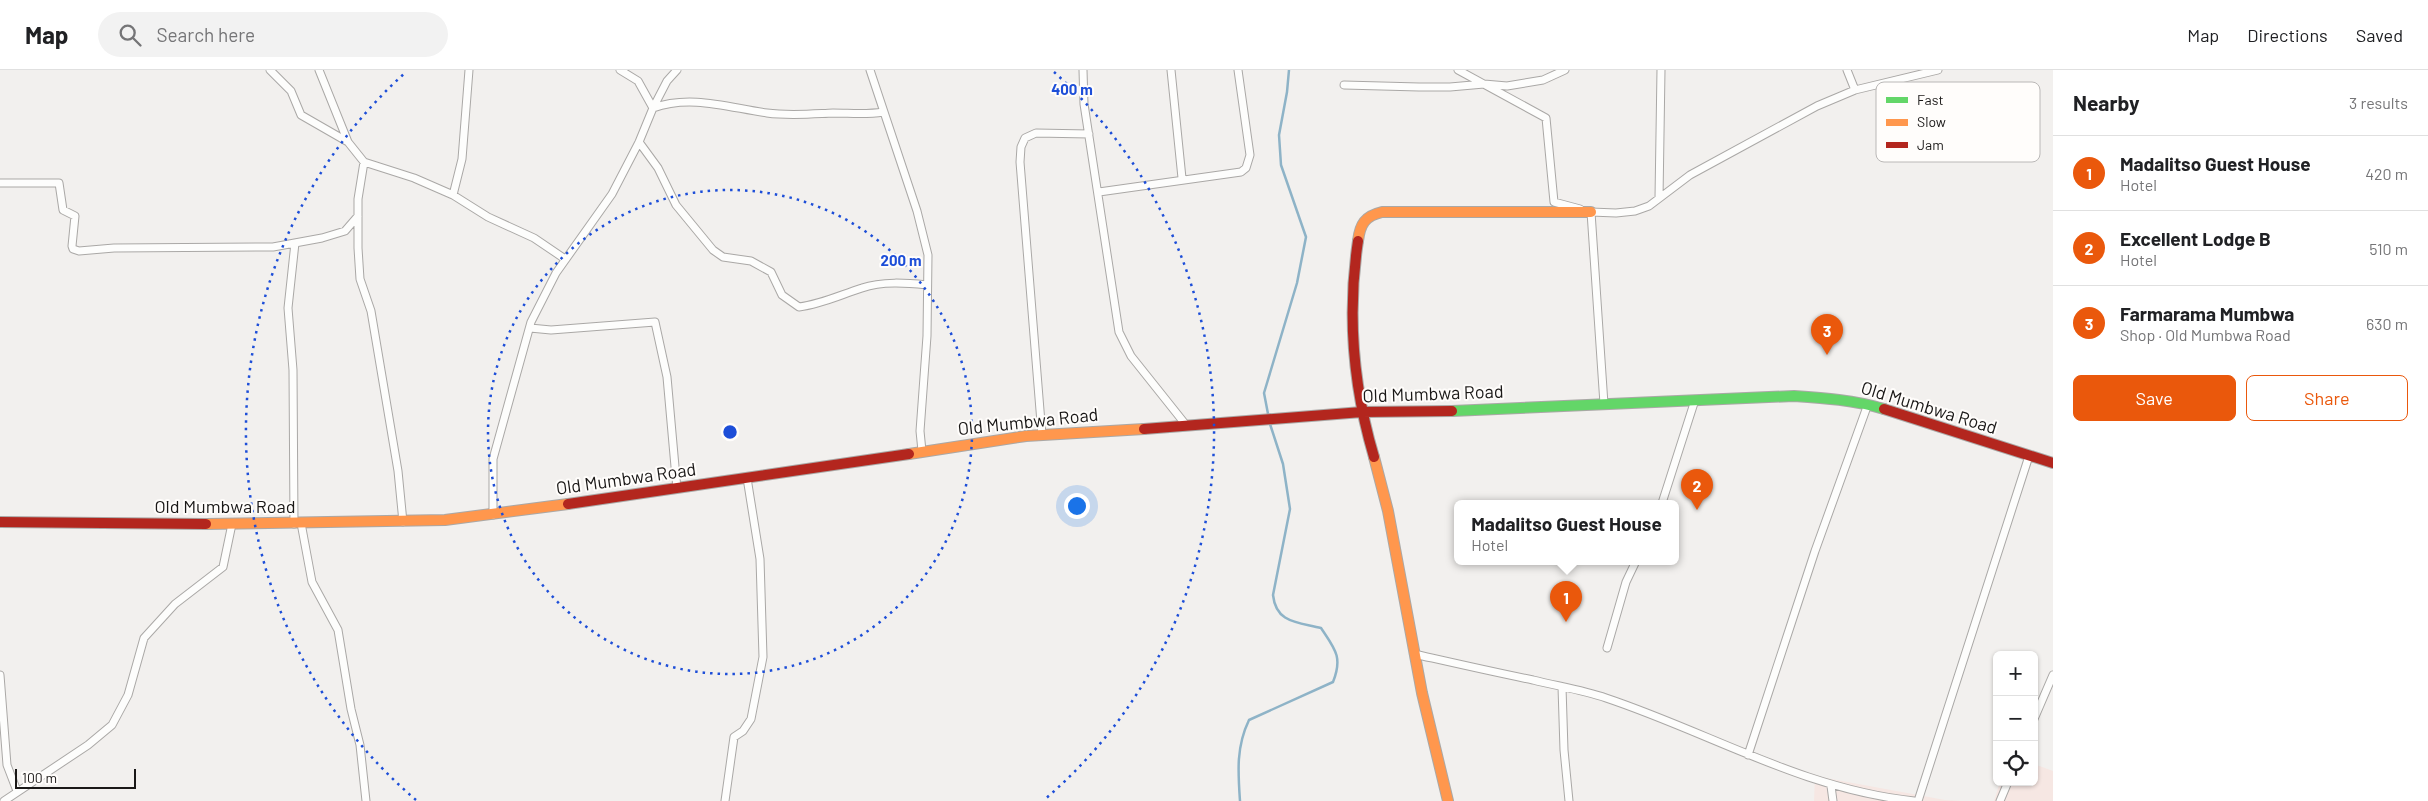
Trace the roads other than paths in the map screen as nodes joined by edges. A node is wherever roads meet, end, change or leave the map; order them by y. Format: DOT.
graph roads {
  1 [pos="270,70"];
  2 [pos="319,70"];
  3 [pos="469,70"];
  4 [pos="620,70"];
  5 [pos="677,70"];
  6 [pos="870,70"];
  7 [pos="1083,70"];
  8 [pos="1171,70"];
  9 [pos="1238,70"];
  10 [pos="1458,70"];
  11 [pos="1565,70"];
  12 [pos="1660,70"];
  13 [pos="1847,70"];
  14 [pos="1938,70"];
  15 [pos="1888,82"];
  16 [pos="1484,84"];
  17 [pos="1344,85"];
  18 [pos="1876,85"];
  19 [pos="1855,90"];
  20 [pos="654,108"];
  21 [pos="883,112"];
  22 [pos="1089,134"];
  23 [pos="348,142"];
  24 [pos="639,142"];
  25 [pos="364,162"];
  26 [pos="1182,178"];
  27 [pos="0,183"];
  28 [pos="1099,192"];
  29 [pos="453,196"];
  30 [pos="1659,198"];
  31 [pos="1591,212"];
  32 [pos="358,216"];
  33 [pos="295,243"];
  34 [pos="565,259"];
  35 [pos="928,285"];
  36 [pos="530,328"];
  37 [pos="1695,400"];
  38 [pos="1604,404"];
  39 [pos="1868,404"];
  40 [pos="1362,412"];
  41 [pos="1186,424"];
  42 [pos="1042,434"];
  43 [pos="922,451"];
  44 [pos="2029,456"];
  45 [pos="2053,464"];
  46 [pos="747,478"];
  47 [pos="678,488"];
  48 [pos="1663,500"];
  49 [pos="493,515"];
  50 [pos="0,522"];
  51 [pos="402,522"];
  52 [pos="232,524"];
  53 [pos="298,524"];
  54 [pos="1634,565"];
  55 [pos="1607,648"];
  56 [pos="1414,654"];
  57 [pos="0,675"];
  58 [pos="2053,675"];
  59 [pos="1562,687"];
  60 [pos="2038,710"];
  61 [pos="1748,755"];
  62 [pos="1831,786"];
  63 [pos="2006,786"];
  64 [pos="17,791"];
  65 [pos="4,801"];
  66 [pos="366,801"];
  67 [pos="725,801"];
  68 [pos="1448,801"];
  69 [pos="1569,801"];
  70 [pos="1833,801"];
  71 [pos="1916,801"];
  72 [pos="2000,801"];
  1 -- 23 [label="street"];
  2 -- 23 [label="street"];
  3 -- 29 [label="street"];
  4 -- 20 [label="street"];
  5 -- 20 [label="street"];
  6 -- 21 [label="street"];
  7 -- 22 [label="street"];
  8 -- 26 [label="street"];
  9 -- 26 [label="street"];
  10 -- 16 [label="street"];
  11 -- 16 [label="street"];
  12 -- 30 [label="street"];
  13 -- 19 [label="street"];
  14 -- 15 [label="street"];
  16 -- 17 [label="street"];
  16 -- 31 [label="street"];
  18 -- 19 [label="street"];
  19 -- 30 [label="street"];
  20 -- 21 [label="street"];
  20 -- 24 [label="street"];
  21 -- 35 [label="street"];
  22 -- 28 [label="street"];
  22 -- 42 [label="street"];
  23 -- 25 [label="street"];
  24 -- 34 [label="street"];
  24 -- 35 [label="street"];
  25 -- 29 [label="street"];
  25 -- 32 [label="street"];
  26 -- 28 [label="street"];
  27 -- 33 [label="street"];
  28 -- 41 [label="street"];
  29 -- 34 [label="street"];
  30 -- 31 [label="street"];
  31 -- 38 [label="street"];
  31 -- 40 [label="main road"];
  32 -- 33 [label="street"];
  32 -- 51 [label="street"];
  33 -- 53 [label="street"];
  34 -- 36 [label="street"];
  35 -- 43 [label="street"];
  36 -- 47 [label="street"];
  36 -- 49 [label="street"];
  37 -- 38 [label="main road, Old Mumbwa Road"];
  37 -- 39 [label="main road, Old Mumbwa Road"];
  37 -- 48 [label="street"];
  38 -- 40 [label="main road, Old Mumbwa Road"];
  39 -- 44 [label="main road, Old Mumbwa Road"];
  39 -- 61 [label="street"];
  40 -- 41 [label="main road, Old Mumbwa Road"];
  40 -- 56 [label="main road"];
  41 -- 42 [label="main road, Old Mumbwa Road"];
  42 -- 43 [label="main road, Old Mumbwa Road"];
  43 -- 46 [label="main road, Old Mumbwa Road"];
  44 -- 45 [label="main road, Old Mumbwa Road"];
  44 -- 71 [label="street"];
  46 -- 47 [label="main road, Old Mumbwa Road"];
  46 -- 67 [label="street"];
  47 -- 49 [label="main road, Old Mumbwa Road"];
  49 -- 51 [label="main road, Old Mumbwa Road"];
  50 -- 52 [label="main road, Old Mumbwa Road"];
  51 -- 53 [label="main road, Old Mumbwa Road"];
  52 -- 53 [label="main road, Old Mumbwa Road"];
  52 -- 64 [label="street"];
  53 -- 66 [label="street"];
  54 -- 55 [label="street"];
  56 -- 59 [label="street"];
  56 -- 68 [label="main road"];
  57 -- 64 [label="street"];
  58 -- 60 [label="street"];
  59 -- 61 [label="street"];
  59 -- 69 [label="street"];
  61 -- 62 [label="street"];
  62 -- 70 [label="street"];
  62 -- 71 [label="street"];
  63 -- 72 [label="street"];
  64 -- 65 [label="street"];
}
